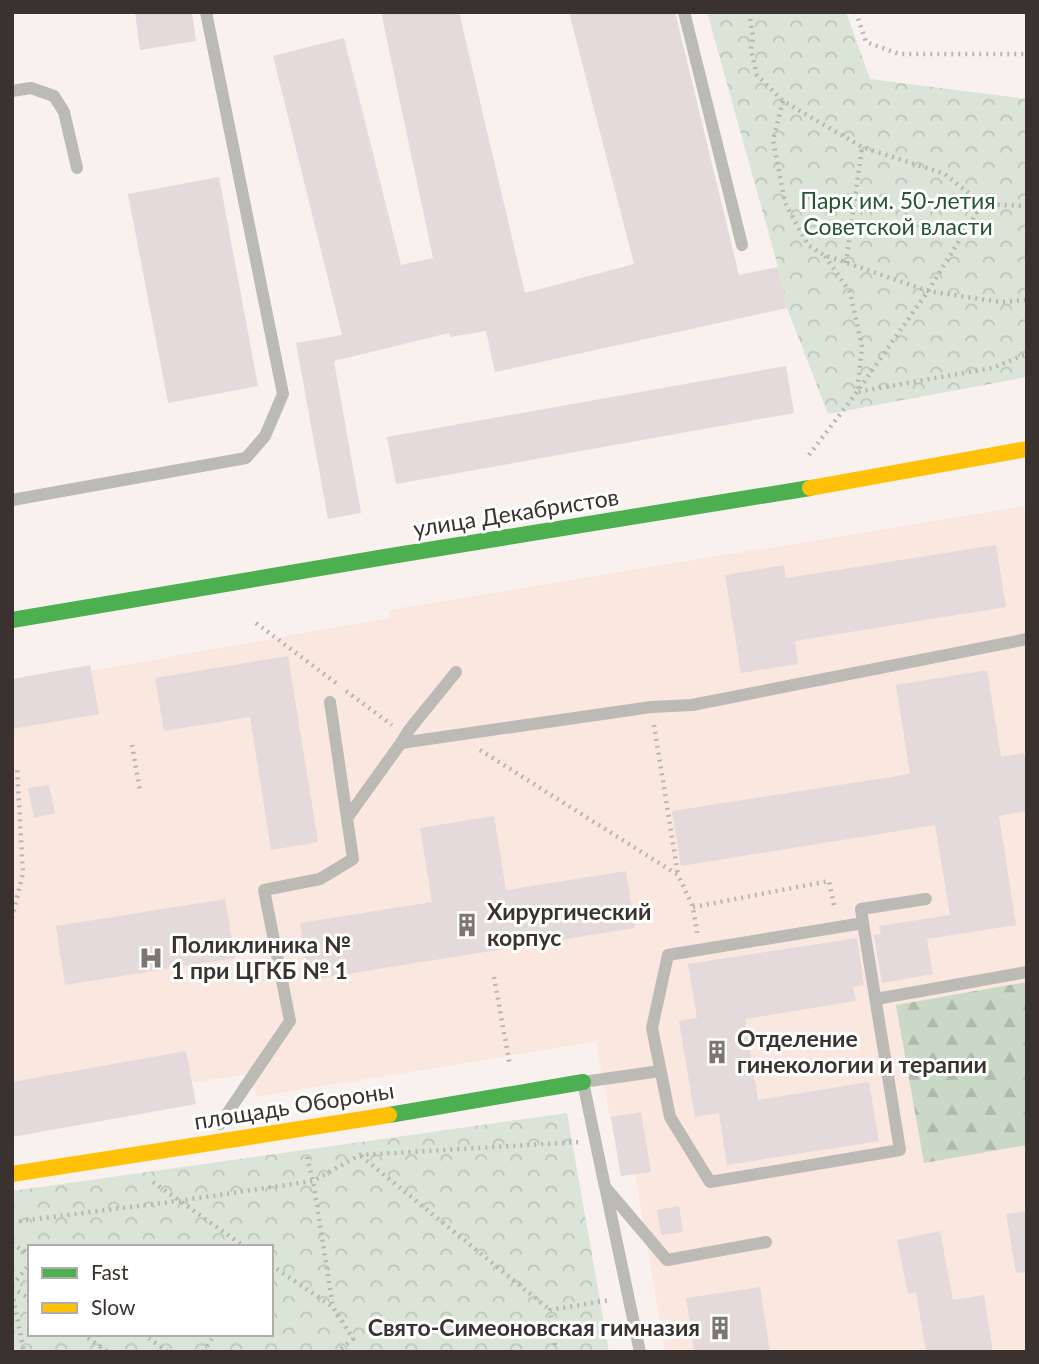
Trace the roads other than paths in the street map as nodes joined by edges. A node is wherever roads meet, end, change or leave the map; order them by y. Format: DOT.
graph roads {
  1 [pos="206,12"];
  2 [pos="684,12"];
  3 [pos="12,91"];
  4 [pos="77,168"];
  5 [pos="742,245"];
  6 [pos="1027,449"];
  7 [pos="12,500"];
  8 [pos="12,620"];
  9 [pos="1027,639"];
  10 [pos="456,672"];
  11 [pos="330,702"];
  12 [pos="401,743"];
  13 [pos="347,818"];
  14 [pos="926,899"];
  15 [pos="863,923"];
  16 [pos="1027,972"];
  17 [pos="876,999"];
  18 [pos="660,1071"];
  19 [pos="583,1082"];
  20 [pos="220,1124"];
  21 [pos="12,1174"];
  22 [pos="605,1188"];
  23 [pos="766,1242"];
  24 [pos="640,1352"];
  1 -- 7 [label="lane"];
  2 -- 5 [label="lane"];
  3 -- 4 [label="lane"];
  6 -- 8 [label="main road, улица Декабристов"];
  9 -- 12 [label="lane"];
  10 -- 12 [label="lane"];
  11 -- 13 [label="lane"];
  12 -- 13 [label="lane"];
  13 -- 20 [label="lane"];
  14 -- 15 [label="lane"];
  15 -- 17 [label="lane"];
  15 -- 18 [label="lane"];
  16 -- 17 [label="lane"];
  17 -- 18 [label="lane"];
  18 -- 19 [label="lane"];
  19 -- 21 [label="main road, площадь Обороны"];
  19 -- 22 [label="lane"];
  22 -- 23 [label="lane"];
  22 -- 24 [label="lane"];
}
